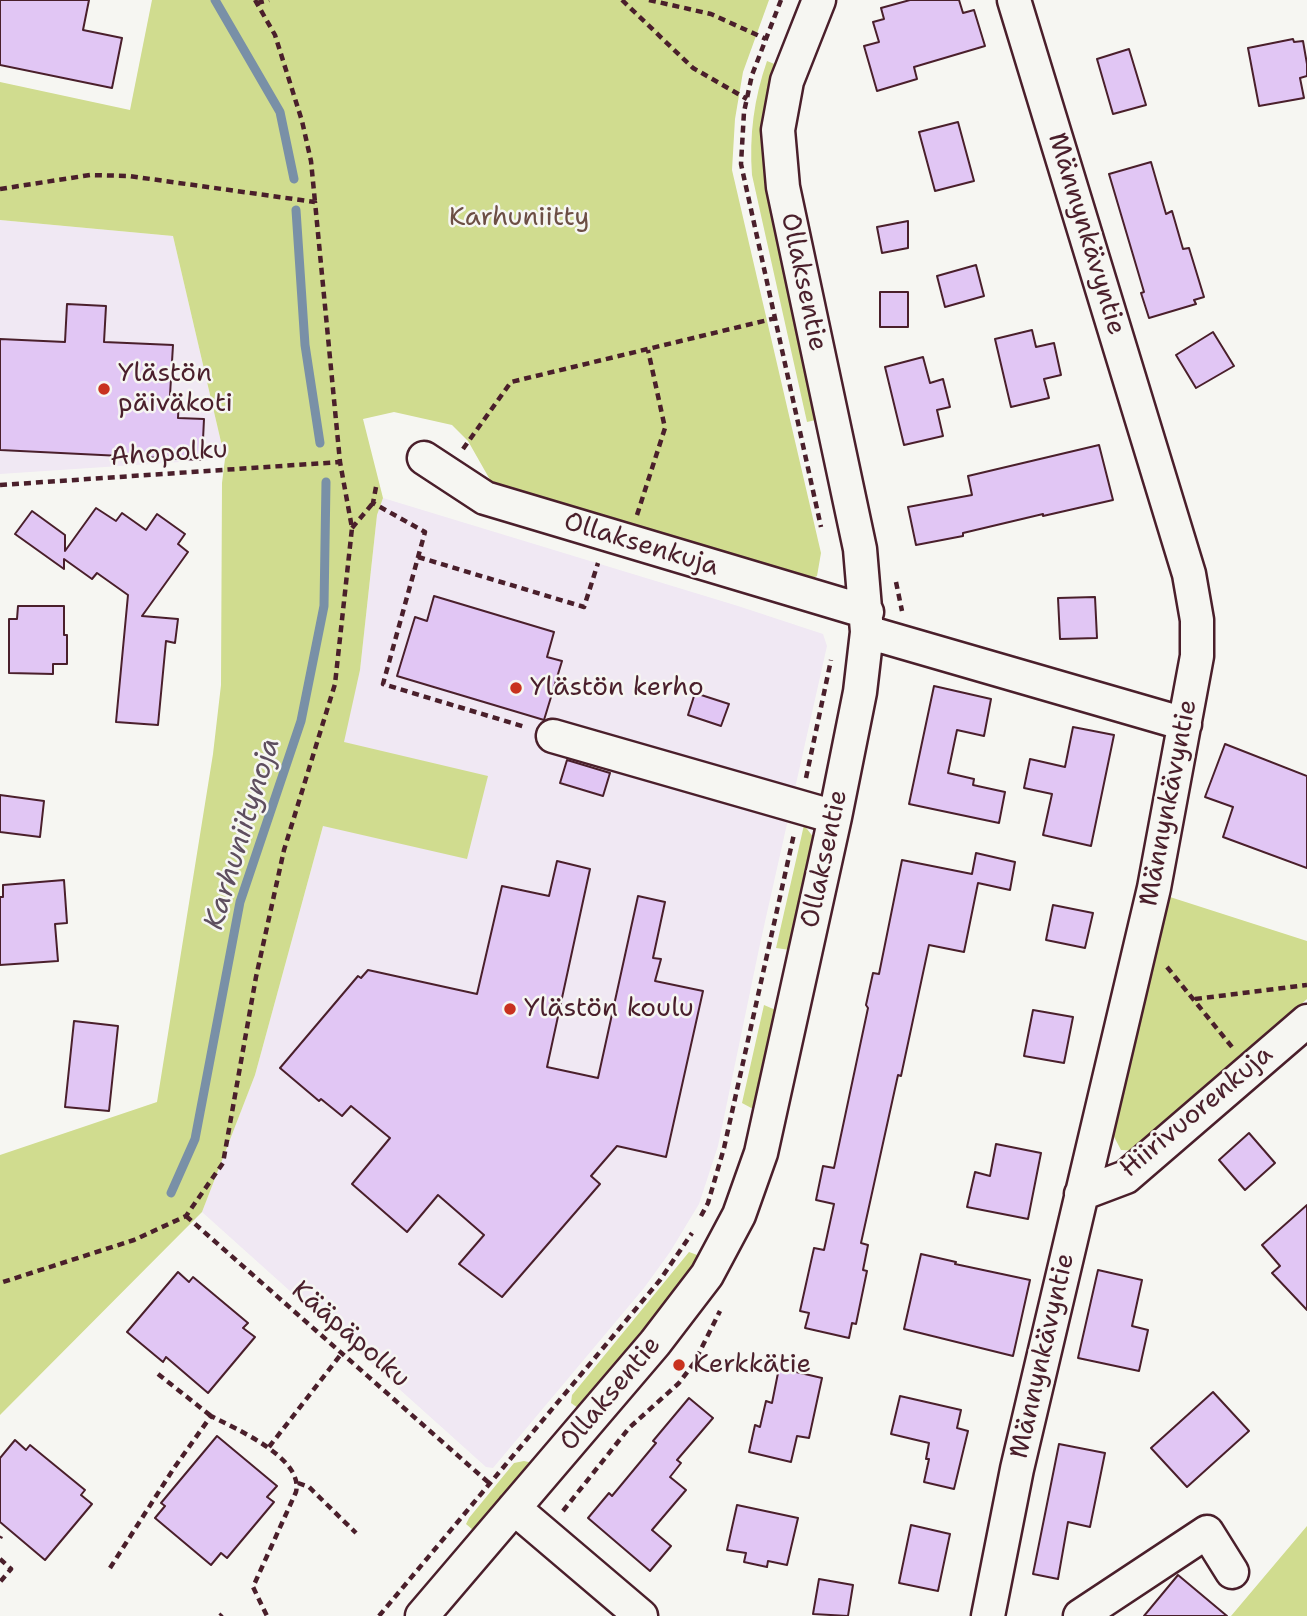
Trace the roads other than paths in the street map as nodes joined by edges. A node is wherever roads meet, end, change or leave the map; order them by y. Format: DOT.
graph roads {
  1 [pos="819,0"];
  2 [pos="1014,0"];
  3 [pos="436,465"];
  4 [pos="867,622"];
  5 [pos="1185,723"];
  6 [pos="553,736"];
  7 [pos="835,817"];
  8 [pos="1307,1020"];
  9 [pos="1082,1194"];
  10 [pos="514,1508"];
  11 [pos="1232,1572"];
  12 [pos="422,1616"];
  13 [pos="641,1616"];
  14 [pos="988,1616"];
  15 [pos="1080,1616"];
  1 -- 4 [label="street, Ollaksentie"];
  2 -- 5 [label="street, Männynkävyntie"];
  3 -- 4 [label="street, Ollaksenkuja"];
  4 -- 5 [label="street, Ollaksenkuja"];
  4 -- 7 [label="street, Ollaksentie"];
  5 -- 9 [label="street, Männynkävyntie"];
  6 -- 7 [label="street"];
  7 -- 10 [label="street, Ollaksentie"];
  8 -- 9 [label="street, Hiirivuorenkuja"];
  9 -- 14 [label="street, Männynkävyntie"];
  10 -- 12 [label="street, Ollaksentie"];
  10 -- 13 [label="street"];
  11 -- 15 [label="street"];
}
